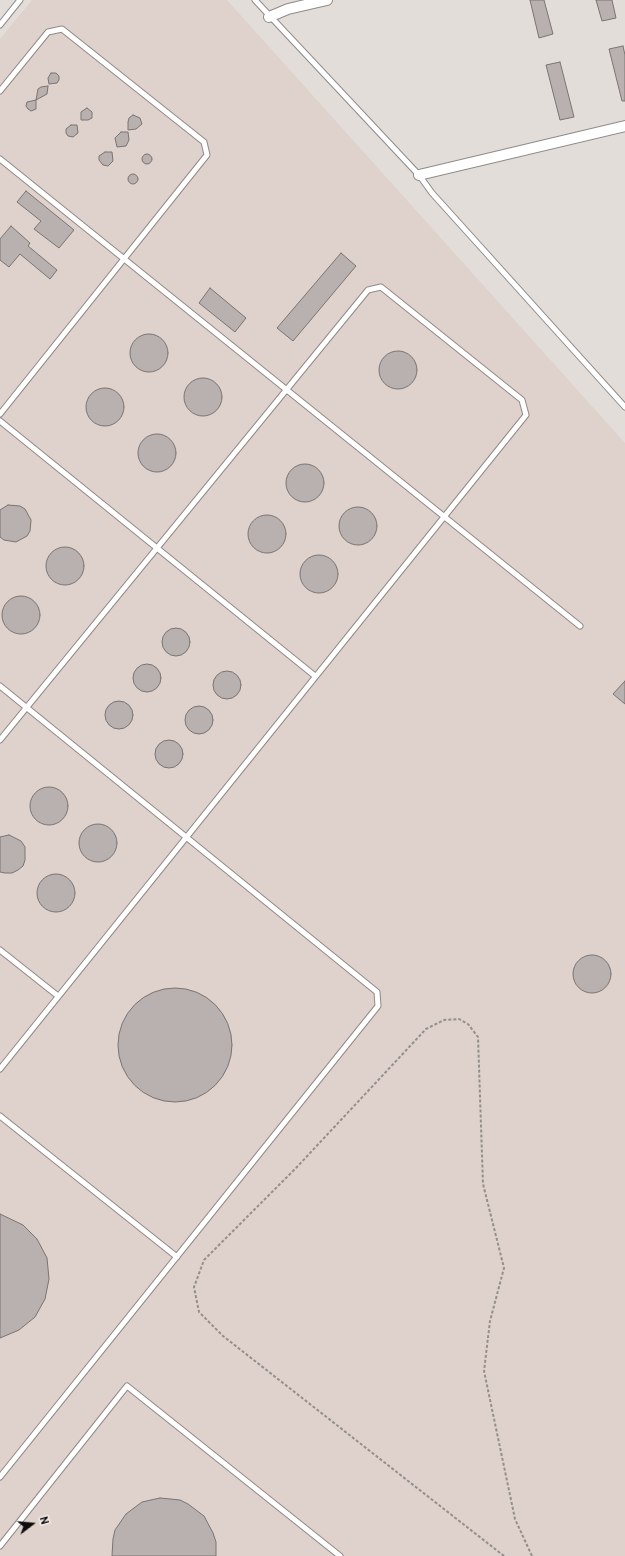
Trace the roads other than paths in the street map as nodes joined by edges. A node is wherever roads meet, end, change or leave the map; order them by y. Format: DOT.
graph roads {
  1 [pos="20,0"];
  2 [pos="255,0"];
  3 [pos="327,0"];
  4 [pos="269,16"];
  5 [pos="0,26"];
  6 [pos="0,91"];
  7 [pos="625,126"];
  8 [pos="0,158"];
  9 [pos="419,175"];
  10 [pos="124,259"];
  11 [pos="287,390"];
  12 [pos="625,407"];
  13 [pos="0,414"];
  14 [pos="0,421"];
  15 [pos="444,517"];
  16 [pos="157,548"];
  17 [pos="580,626"];
  18 [pos="315,676"];
  19 [pos="0,686"];
  20 [pos="27,708"];
  21 [pos="0,740"];
  22 [pos="186,837"];
  23 [pos="0,950"];
  24 [pos="58,996"];
  25 [pos="0,1068"];
  26 [pos="0,1116"];
  27 [pos="177,1257"];
  28 [pos="0,1477"];
  29 [pos="0,1546"];
  30 [pos="340,1556"];
  1 -- 5 [label="lane"];
  2 -- 4 [label="lane"];
  3 -- 4 [label="street"];
  4 -- 9 [label="lane"];
  6 -- 10 [label="lane"];
  7 -- 9 [label="street"];
  8 -- 10 [label="lane"];
  9 -- 12 [label="lane"];
  10 -- 11 [label="lane"];
  10 -- 13 [label="lane"];
  11 -- 15 [label="lane"];
  11 -- 15 [label="lane"];
  11 -- 16 [label="lane"];
  14 -- 16 [label="lane"];
  15 -- 17 [label="lane"];
  15 -- 18 [label="lane"];
  16 -- 18 [label="lane"];
  16 -- 20 [label="lane"];
  18 -- 22 [label="lane"];
  19 -- 20 [label="lane"];
  20 -- 21 [label="lane"];
  20 -- 22 [label="lane"];
  22 -- 24 [label="lane"];
  22 -- 27 [label="lane"];
  23 -- 24 [label="lane"];
  24 -- 25 [label="lane"];
  26 -- 27 [label="lane"];
  27 -- 28 [label="lane"];
  29 -- 30 [label="lane"];
}
